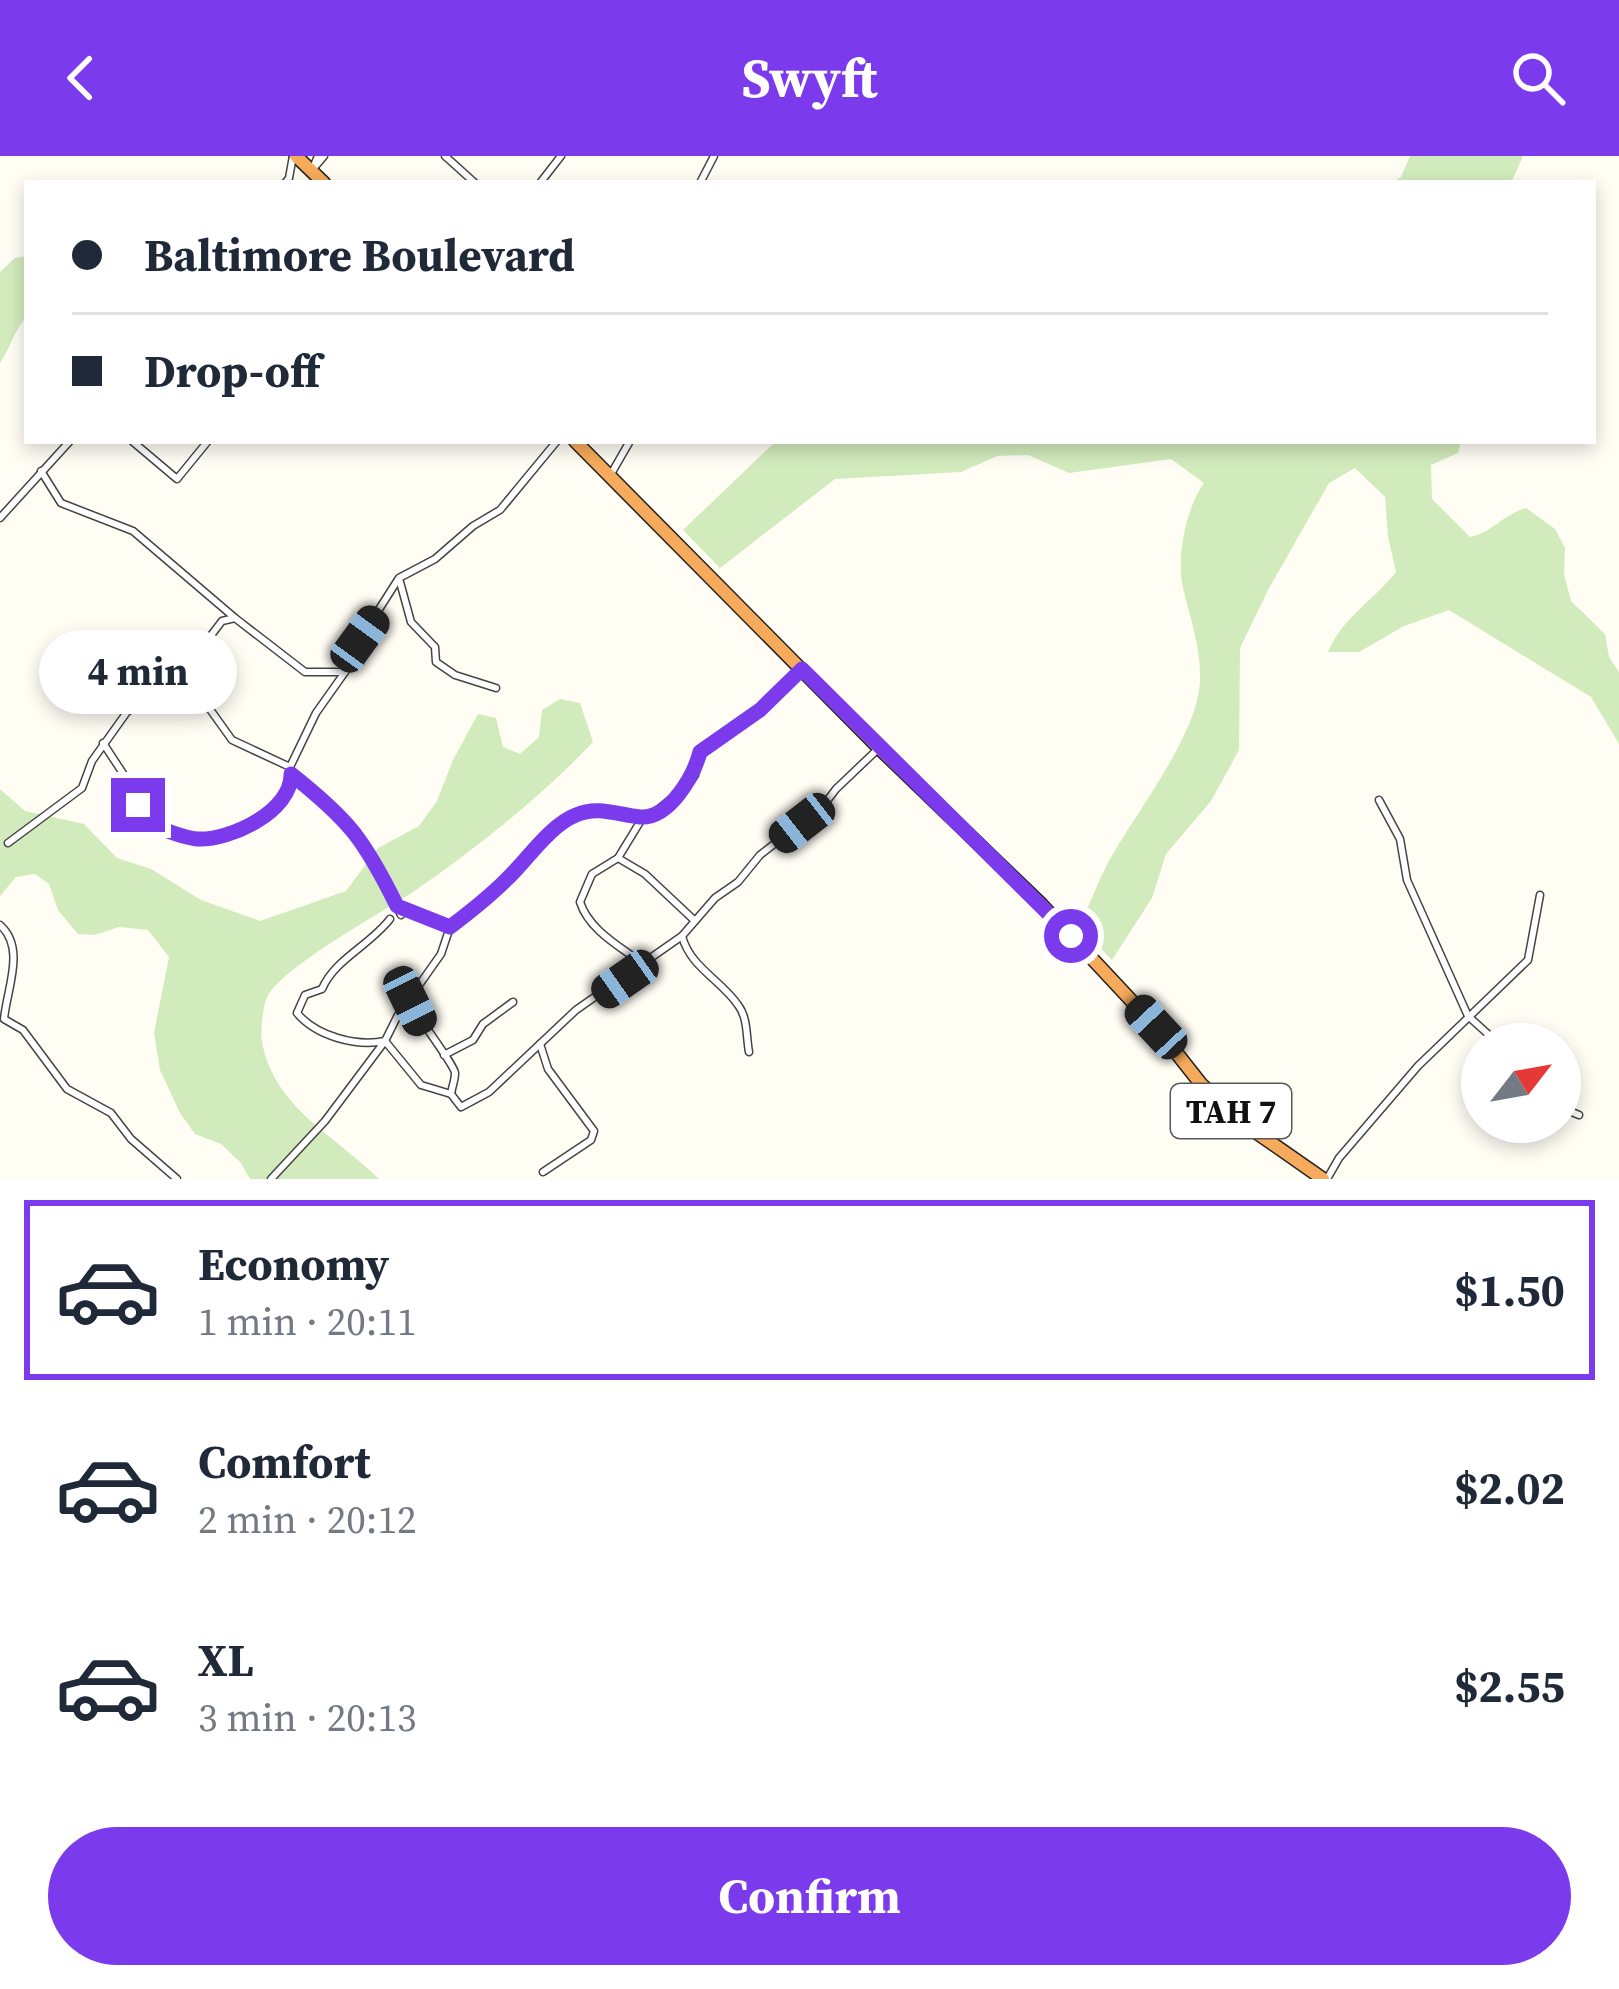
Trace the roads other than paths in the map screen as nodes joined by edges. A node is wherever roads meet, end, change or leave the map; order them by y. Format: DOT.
graph roads {
  1 [pos="295,156"];
  2 [pos="321,156"];
  3 [pos="446,156"];
  4 [pos="704,156"];
  5 [pos="714,156"];
  6 [pos="312,170"];
  7 [pos="707,172"];
  8 [pos="321,180"];
  9 [pos="472,180"];
  10 [pos="702,180"];
  11 [pos="67,444"];
  12 [pos="136,444"];
  13 [pos="205,444"];
  14 [pos="555,444"];
  15 [pos="578,444"];
  16 [pos="628,444"];
  17 [pos="41,471"];
  18 [pos="610,476"];
  19 [pos="0,518"];
  20 [pos="399,578"];
  21 [pos="235,618"];
  22 [pos="802,669"];
  23 [pos="184,672"];
  24 [pos="345,672"];
  25 [pos="496,688"];
  26 [pos="103,743"];
  27 [pos="879,748"];
  28 [pos="291,771"];
  29 [pos="1379,800"];
  30 [pos="643,818"];
  31 [pos="8,843"];
  32 [pos="618,858"];
  33 [pos="1540,895"];
  34 [pos="390,919"];
  35 [pos="695,921"];
  36 [pos="0,925"];
  37 [pos="450,927"];
  38 [pos="682,937"];
  39 [pos="642,963"];
  40 [pos="410,1001"];
  41 [pos="513,1002"];
  42 [pos="1468,1016"];
  43 [pos="1476,1023"];
  44 [pos="385,1041"];
  45 [pos="540,1045"];
  46 [pos="749,1052"];
  47 [pos="444,1055"];
  48 [pos="451,1094"];
  49 [pos="543,1172"];
  50 [pos="177,1179"];
  51 [pos="271,1179"];
  52 [pos="1325,1179"];
  1 -- 6 [label="highway"];
  2 -- 6 [label="street"];
  3 -- 9 [label="street"];
  4 -- 7 [label="street"];
  5 -- 7 [label="street"];
  6 -- 8 [label="highway"];
  7 -- 10 [label="street"];
  11 -- 17 [label="street"];
  12 -- 13 [label="street"];
  14 -- 20 [label="street"];
  15 -- 18 [label="highway, TAH 7"];
  16 -- 18 [label="street"];
  17 -- 19 [label="street"];
  17 -- 21 [label="street"];
  18 -- 22 [label="highway, TAH 7"];
  20 -- 24 [label="street"];
  20 -- 25 [label="street"];
  21 -- 23 [label="street"];
  21 -- 24 [label="street"];
  22 -- 27 [label="highway, TAH 7"];
  22 -- 30 [label="street"];
  23 -- 26 [label="street"];
  23 -- 28 [label="street"];
  24 -- 28 [label="street"];
  26 -- 28 [label="street"];
  26 -- 31 [label="street"];
  27 -- 35 [label="street"];
  27 -- 52 [label="highway, TAH 7"];
  28 -- 37 [label="street"];
  29 -- 42 [label="street"];
  30 -- 32 [label="street"];
  30 -- 37 [label="street"];
  32 -- 35 [label="street"];
  32 -- 39 [label="street"];
  33 -- 42 [label="street"];
  34 -- 44 [label="street"];
  35 -- 38 [label="street"];
  36 -- 50 [label="street"];
  37 -- 40 [label="street"];
  38 -- 39 [label="street"];
  38 -- 46 [label="street"];
  39 -- 45 [label="street"];
  40 -- 44 [label="street"];
  40 -- 47 [label="street"];
  41 -- 47 [label="street"];
  42 -- 43 [label="street"];
  42 -- 52 [label="street"];
  44 -- 48 [label="street"];
  44 -- 51 [label="street"];
  45 -- 48 [label="street"];
  45 -- 49 [label="street"];
  47 -- 48 [label="street"];
}
